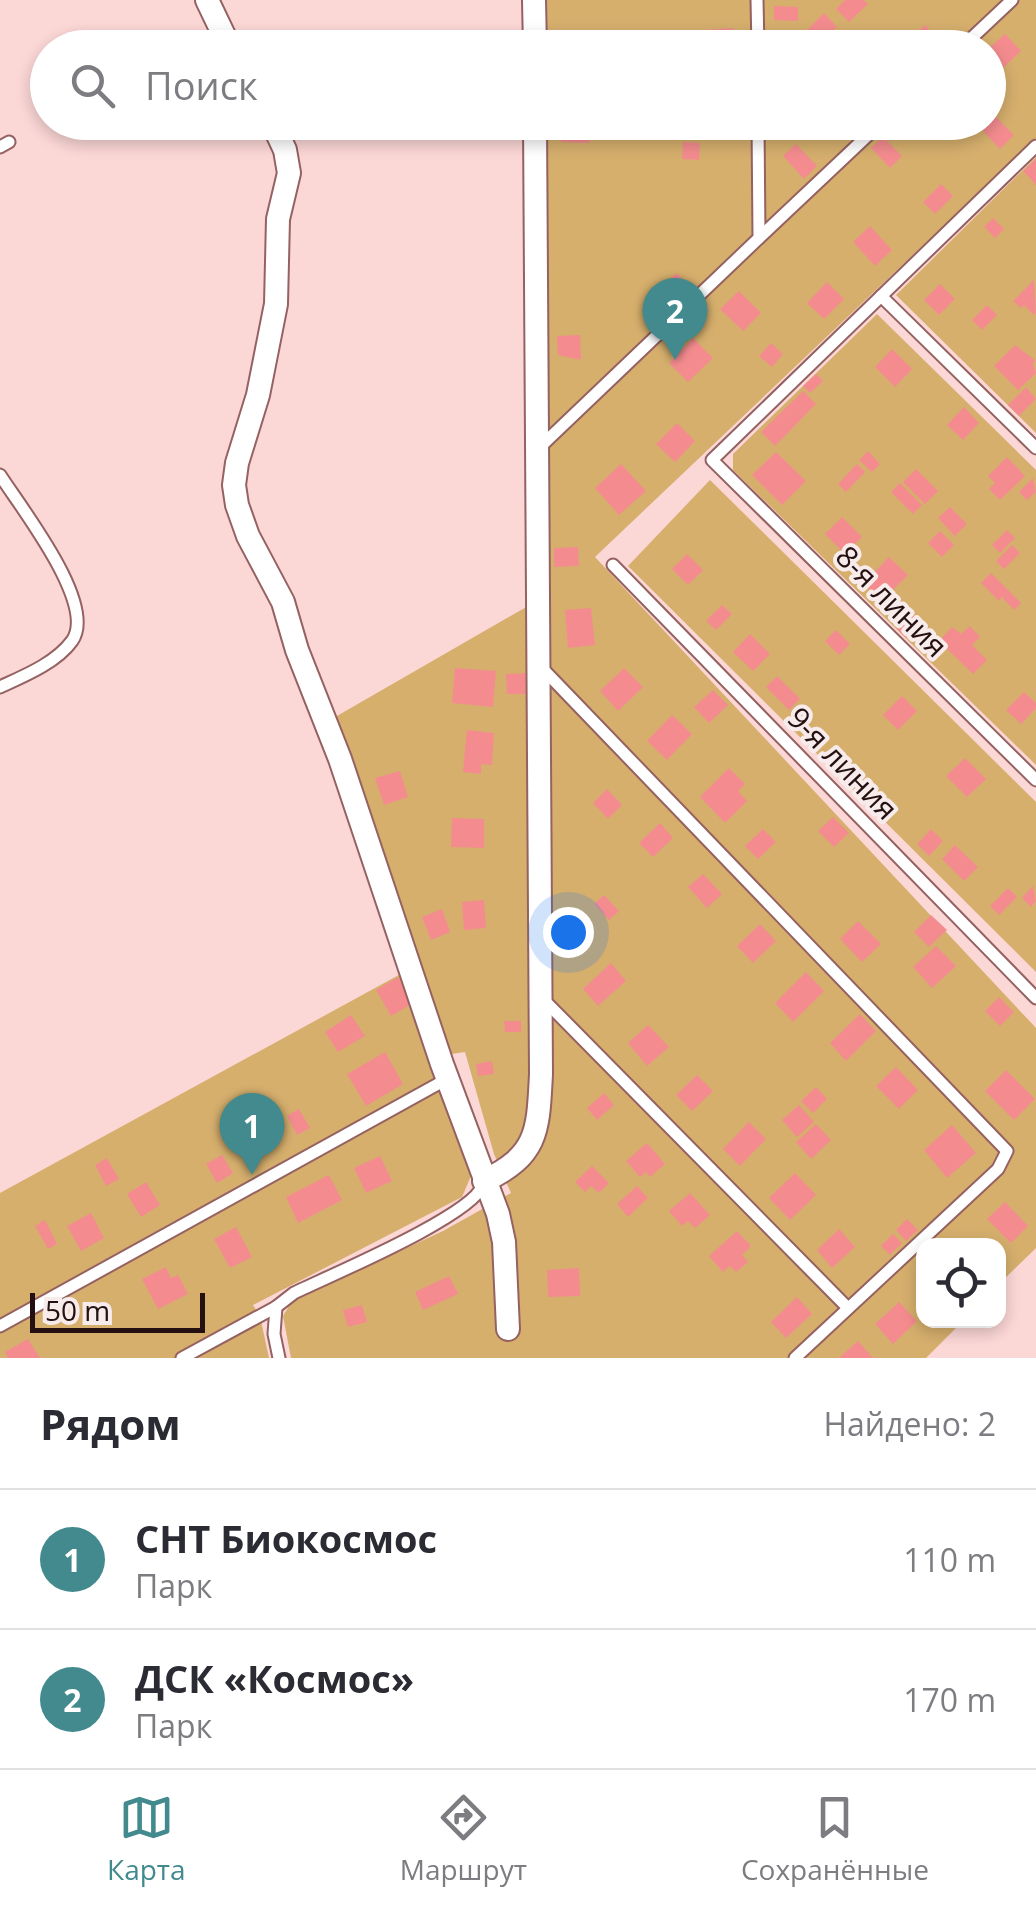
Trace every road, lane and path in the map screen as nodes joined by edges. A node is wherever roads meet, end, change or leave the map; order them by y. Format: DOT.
graph roads {
  1 [pos="207,0"];
  2 [pos="534,0"];
  3 [pos="757,0"];
  4 [pos="1012,0"];
  5 [pos="221,30"];
  6 [pos="535,30"];
  7 [pos="758,30"];
  8 [pos="981,30"];
  9 [pos="280,140"];
  10 [pos="536,140"];
  11 [pos="758,140"];
  12 [pos="863,140"];
  13 [pos="1036,146"];
  14 [pos="759,238"];
  15 [pos="881,296"];
  16 [pos="539,448"];
  17 [pos="1036,448"];
  18 [pos="0,476"];
  19 [pos="613,565"];
  20 [pos="541,667"];
  21 [pos="0,688"];
  22 [pos="1036,780"];
  23 [pos="542,998"];
  24 [pos="1036,998"];
  25 [pos="448,1078"];
  26 [pos="484,1180"];
  27 [pos="276,1307"];
  28 [pos="847,1307"];
  29 [pos="0,1326"];
  30 [pos="508,1329"];
  31 [pos="182,1358"];
  32 [pos="278,1358"];
  33 [pos="794,1358"];
  1 -- 5 [label="street"];
  2 -- 6 [label="street"];
  3 -- 7 [label="lane"];
  4 -- 8 [label="lane"];
  9 -- 25 [label="street"];
  10 -- 16 [label="street"];
  11 -- 14 [label="lane"];
  12 -- 14 [label="lane"];
  13 -- 15 [label="lane"];
  14 -- 16 [label="lane"];
  15 -- 17 [label="lane"];
  15 -- 22 [label="lane, 8-я линия"];
  16 -- 20 [label="street"];
  18 -- 21 [label="lane"];
  19 -- 24 [label="lane, 9-я линия"];
  20 -- 23 [label="street"];
  20 -- 28 [label="lane"];
  23 -- 26 [label="street"];
  23 -- 28 [label="lane"];
  25 -- 26 [label="street"];
  25 -- 29 [label="lane"];
  26 -- 27 [label="lane"];
  26 -- 30 [label="street"];
  27 -- 31 [label="lane"];
  27 -- 32 [label="lane"];
  28 -- 33 [label="lane"];
}
